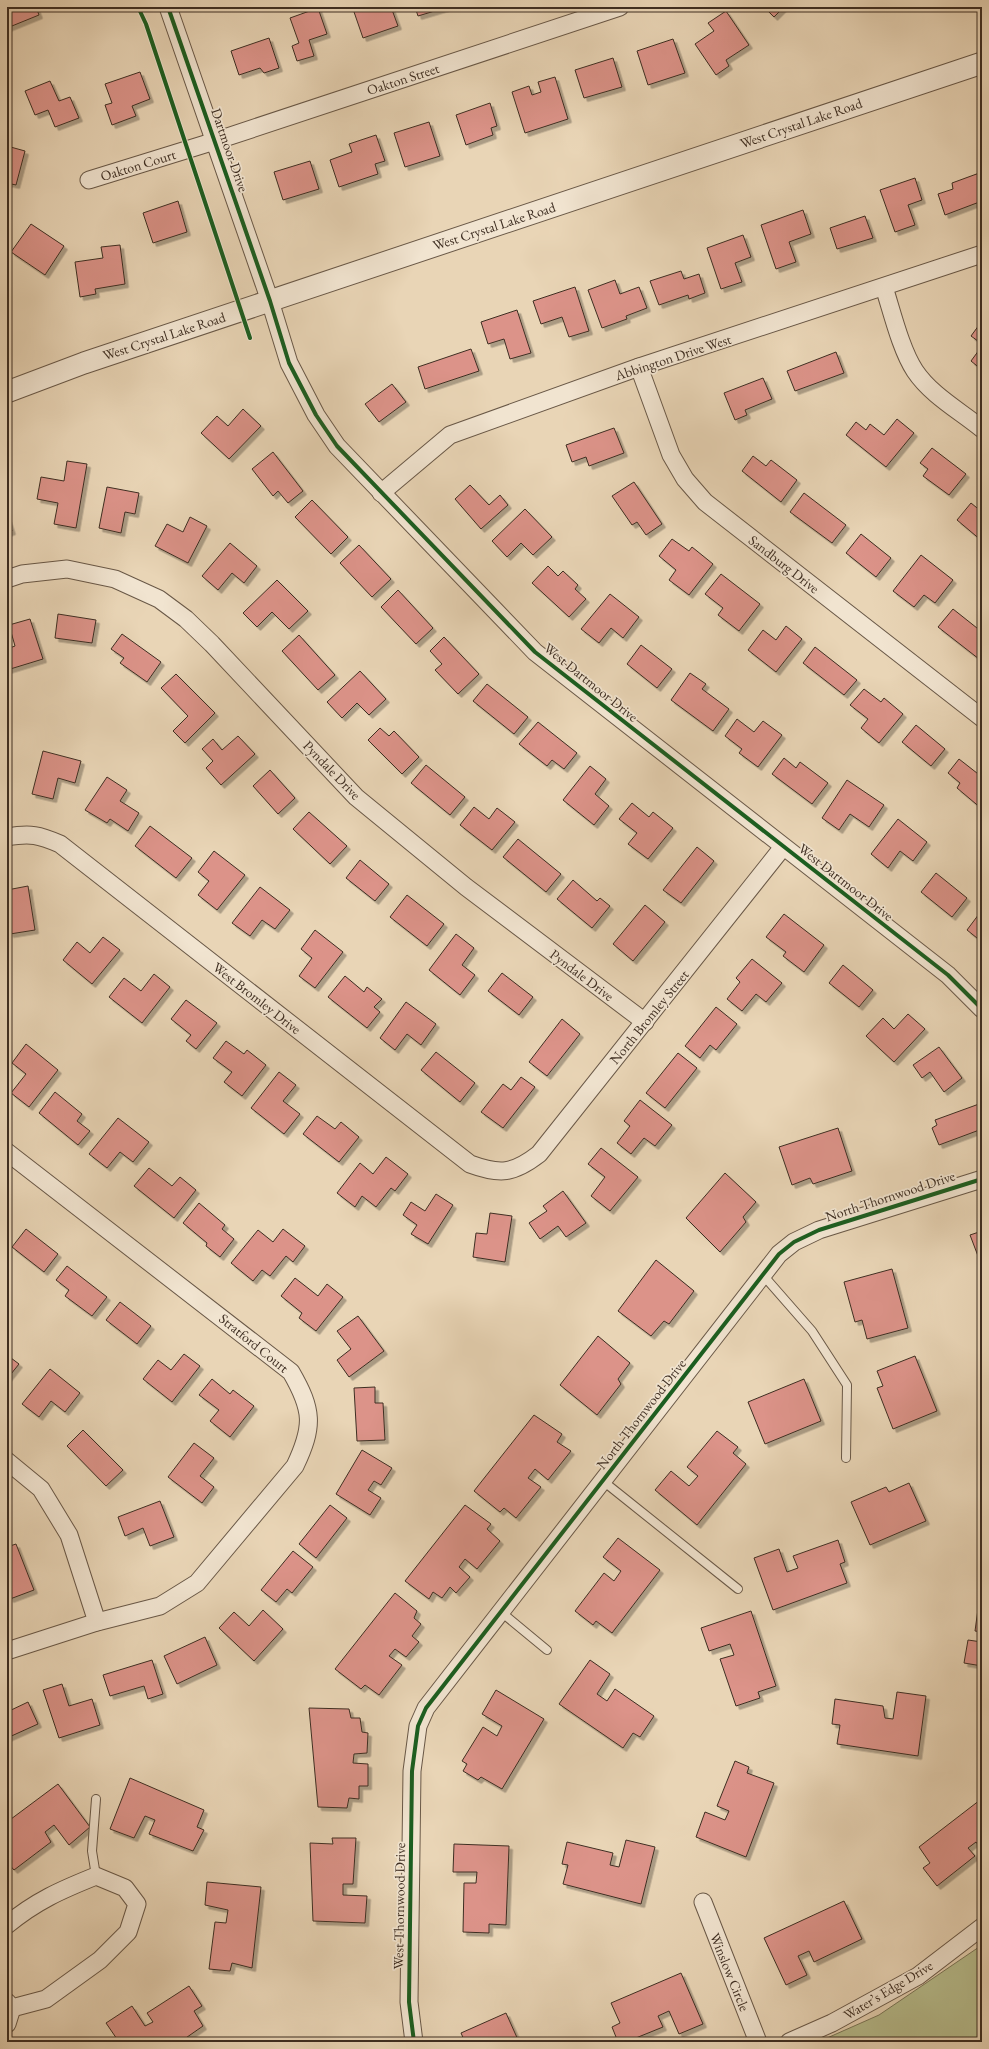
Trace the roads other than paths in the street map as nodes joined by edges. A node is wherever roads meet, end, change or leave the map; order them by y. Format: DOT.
graph roads {
  1 [pos="168,7"];
  2 [pos="620,7"];
  3 [pos="982,63"];
  4 [pos="215,141"];
  5 [pos="187,150"];
  6 [pos="89,180"];
  7 [pos="982,254"];
  8 [pos="884,287"];
  9 [pos="270,301"];
  10 [pos="639,367"];
  11 [pos="7,392"];
  12 [pos="982,429"];
  13 [pos="381,493"];
  14 [pos="7,579"];
  15 [pos="982,718"];
  16 [pos="7,837"];
  17 [pos="783,847"];
  18 [pos="982,1009"];
  19 [pos="645,1022"];
  20 [pos="7,1152"];
  21 [pos="504,1172"];
  22 [pos="982,1179"];
  23 [pos="763,1275"];
  24 [pos="846,1458"];
  25 [pos="7,1460"];
  26 [pos="603,1481"];
  27 [pos="738,1589"];
  28 [pos="501,1612"];
  29 [pos="97,1622"];
  30 [pos="547,1650"];
  31 [pos="7,1651"];
  32 [pos="412,1771"];
  33 [pos="96,1799"];
  34 [pos="96,1876"];
  35 [pos="703,1902"];
  36 [pos="7,1925"];
  37 [pos="982,1927"];
  38 [pos="9,2011"];
  39 [pos="414,2042"];
  40 [pos="758,2042"];
  41 [pos="789,2042"];
  1 -- 4 [label="street, Dartmoor Drive"];
  2 -- 4 [label="street, Oakton Street"];
  3 -- 9 [label="street, West Crystal Lake Road"];
  4 -- 5 [label="street, Oakton Street"];
  4 -- 9 [label="street, Dartmoor Drive"];
  5 -- 6 [label="street, Oakton Court"];
  7 -- 8 [label="street, Abbington Drive West"];
  8 -- 10 [label="street, Abbington Drive West"];
  8 -- 12 [label="street"];
  9 -- 11 [label="street, West Crystal Lake Road"];
  9 -- 13 [label="street, West Dartmoor Drive"];
  10 -- 13 [label="street, Abbington Drive West"];
  10 -- 15 [label="street, Sandburg Drive"];
  13 -- 17 [label="street, West Dartmoor Drive"];
  14 -- 19 [label="street, Pyndale Drive"];
  16 -- 21 [label="street, West Bromley Drive"];
  17 -- 18 [label="street, West Dartmoor Drive"];
  17 -- 19 [label="street, North Bromley Street"];
  19 -- 21 [label="street, North Bromley Street"];
  20 -- 29 [label="street, Stratford Court"];
  22 -- 23 [label="street, North Thornwood Drive"];
  23 -- 24 [label="lane"];
  23 -- 26 [label="street, North Thornwood Drive"];
  25 -- 29 [label="street"];
  26 -- 27 [label="lane"];
  26 -- 28 [label="street, North Thornwood Drive"];
  28 -- 30 [label="lane"];
  28 -- 32 [label="street, North Thornwood Drive"];
  29 -- 31 [label="street, Stratford Court"];
  32 -- 39 [label="street, West Thornwood Drive"];
  33 -- 34 [label="lane"];
  34 -- 36 [label="street"];
  34 -- 38 [label="street"];
  35 -- 40 [label="street, Winslow Circle"];
  37 -- 41 [label="street, Water’s Edge Drive"];
}
